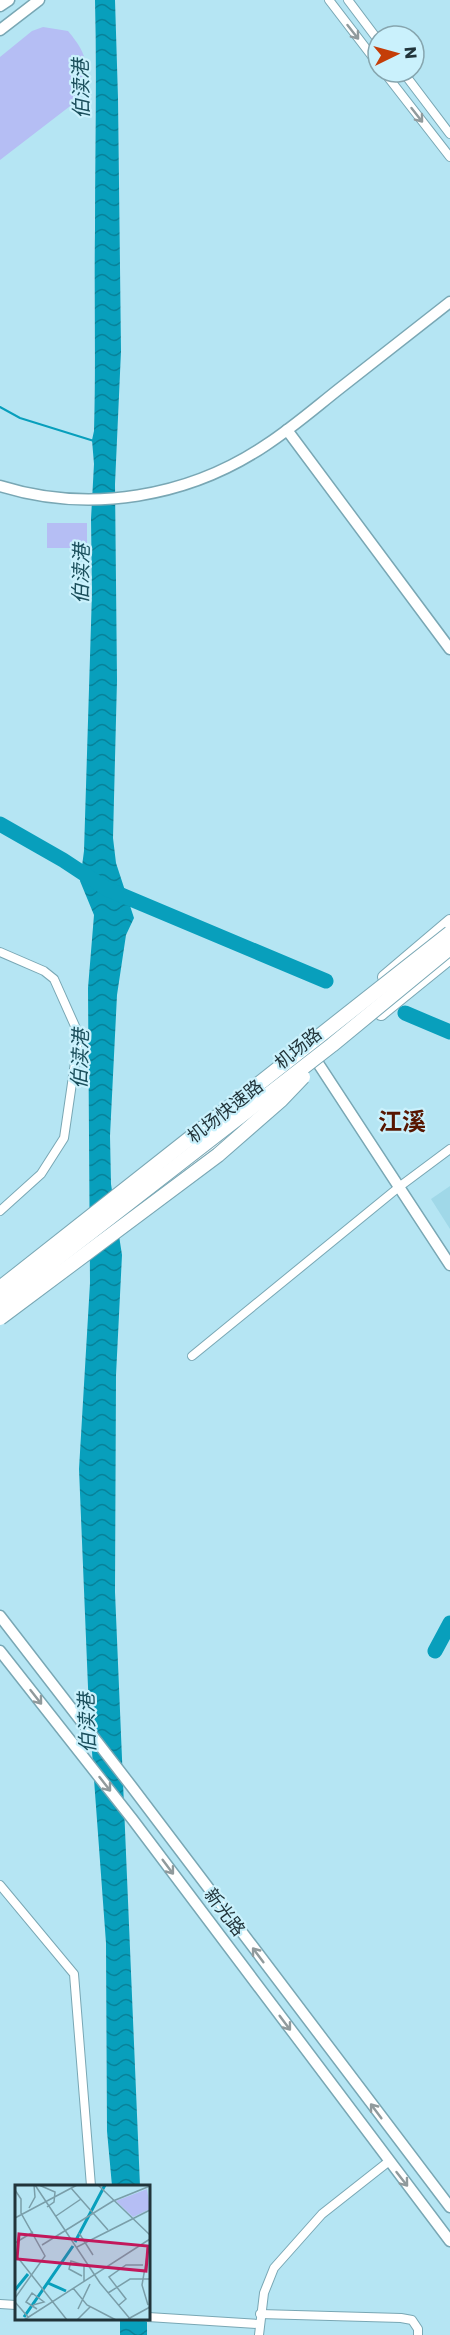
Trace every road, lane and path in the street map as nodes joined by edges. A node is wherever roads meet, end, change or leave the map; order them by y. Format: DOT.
graph roads {
  1 [pos="9,0"];
  2 [pos="39,0"];
  3 [pos="329,0"];
  4 [pos="348,0"];
  5 [pos="0,6"];
  6 [pos="366,24"];
  7 [pos="0,30"];
  8 [pos="366,48"];
  9 [pos="393,84"];
  10 [pos="412,84"];
  11 [pos="450,134"];
  12 [pos="450,157"];
  13 [pos="450,302"];
  14 [pos="287,430"];
  15 [pos="0,486"];
  16 [pos="450,649"];
  17 [pos="450,921"];
  18 [pos="450,933"];
  19 [pos="450,948"];
  20 [pos="0,952"];
  21 [pos="450,958"];
  22 [pos="306,1043"];
  23 [pos="332,1045"];
  24 [pos="319,1063"];
  25 [pos="450,1149"];
  26 [pos="399,1187"];
  27 [pos="0,1210"];
  28 [pos="450,1265"];
  29 [pos="0,1281"];
  30 [pos="0,1288"];
  31 [pos="0,1303"];
  32 [pos="0,1311"];
  33 [pos="0,1318"];
  34 [pos="192,1356"];
  35 [pos="0,1616"];
  36 [pos="0,1651"];
  37 [pos="0,1885"];
  38 [pos="388,2162"];
  39 [pos="91,2185"];
  40 [pos="450,2207"];
  41 [pos="450,2241"];
  42 [pos="0,2304"];
  43 [pos="15,2305"];
  44 [pos="260,2314"];
  45 [pos="150,2317"];
  46 [pos="258,2324"];
  47 [pos="259,2335"];
  48 [pos="418,2335"];
  1 -- 5 [label="main road"];
  2 -- 7 [label="main road"];
  3 -- 8 [label="street, one-way"];
  4 -- 6 [label="street"];
  9 -- 12 [label="street, one-way"];
  10 -- 11 [label="street"];
  13 -- 14 [label="main road"];
  14 -- 15 [label="main road"];
  14 -- 16 [label="main road"];
  17 -- 22 [label="main road, 机场路"];
  18 -- 30 [label="highway, 机场快速路, bridge"];
  19 -- 23 [label="highway, 机场快速路, bridge"];
  20 -- 27 [label="street"];
  21 -- 24 [label="main road"];
  22 -- 24 [label="main road"];
  22 -- 29 [label="main road, 机场路"];
  23 -- 31 [label="highway, 机场快速路, bridge"];
  23 -- 33 [label="highway, bridge"];
  24 -- 26 [label="main road"];
  24 -- 32 [label="main road"];
  25 -- 26 [label="street"];
  26 -- 28 [label="main road"];
  26 -- 34 [label="street"];
  40 -- 35 [label="main road, 新光路, one-way"];
  36 -- 38 [label="main road, 新光路, one-way"];
  37 -- 39 [label="street"];
  38 -- 41 [label="main road, 新光路, one-way"];
  38 -- 44 [label="street"];
  42 -- 43 [label="street"];
  44 -- 46 [label="street"];
  44 -- 48 [label="street"];
  45 -- 46 [label="street"];
  46 -- 47 [label="street"];
}
